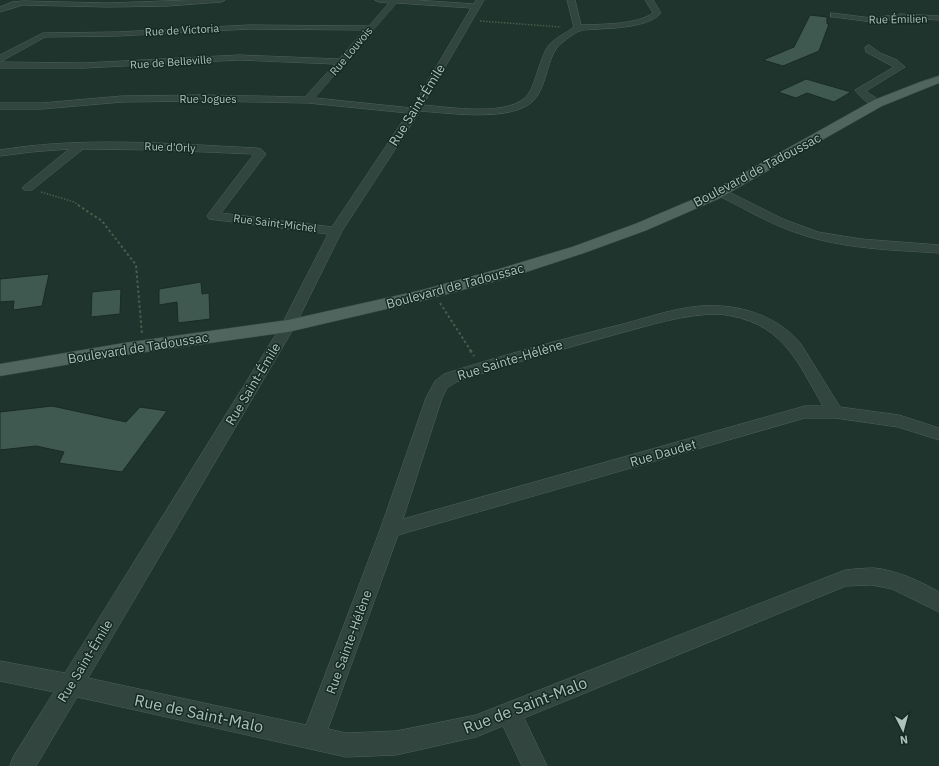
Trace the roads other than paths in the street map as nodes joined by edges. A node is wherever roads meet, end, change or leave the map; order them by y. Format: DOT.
graph roads {
  1 [pos="221,0"];
  2 [pos="379,0"];
  3 [pos="571,0"];
  4 [pos="649,0"];
  5 [pos="202,1"];
  6 [pos="395,1"];
  7 [pos="478,3"];
  8 [pos="0,10"];
  9 [pos="834,15"];
  10 [pos="939,18"];
  11 [pos="370,28"];
  12 [pos="578,28"];
  13 [pos="869,48"];
  14 [pos="0,59"];
  15 [pos="342,62"];
  16 [pos="0,65"];
  17 [pos="939,73"];
  18 [pos="939,79"];
  19 [pos="308,100"];
  20 [pos="878,103"];
  21 [pos="0,106"];
  22 [pos="416,110"];
  23 [pos="81,145"];
  24 [pos="0,153"];
  25 [pos="28,188"];
  26 [pos="721,192"];
  27 [pos="213,216"];
  28 [pos="336,231"];
  29 [pos="939,249"];
  30 [pos="288,326"];
  31 [pos="0,370"];
  32 [pos="835,412"];
  33 [pos="939,434"];
  34 [pos="390,530"];
  35 [pos="939,603"];
  36 [pos="0,671"];
  37 [pos="71,685"];
  38 [pos="509,713"];
  39 [pos="313,738"];
  40 [pos="22,766"];
  41 [pos="535,766"];
  1 -- 5 [label="street"];
  2 -- 6 [label="street"];
  3 -- 12 [label="street"];
  4 -- 12 [label="street"];
  5 -- 8 [label="street"];
  6 -- 7 [label="street"];
  6 -- 11 [label="street, Rue Louvois"];
  7 -- 22 [label="street, Rue Saint-Émile"];
  9 -- 10 [label="street, Rue Émilien"];
  11 -- 14 [label="street, Rue de Victoria"];
  11 -- 15 [label="street, Rue Louvois"];
  12 -- 22 [label="street, Rue Jogues"];
  13 -- 20 [label="street"];
  15 -- 16 [label="street, Rue de Belleville"];
  15 -- 19 [label="street, Rue Louvois"];
  17 -- 20 [label="main road, Boulevard de Tadoussac"];
  18 -- 20 [label="main road, Boulevard de Tadoussac"];
  19 -- 21 [label="street, Rue Jogues"];
  19 -- 22 [label="street, Rue Jogues"];
  20 -- 26 [label="main road, Boulevard de Tadoussac"];
  22 -- 28 [label="street, Rue Saint-Émile"];
  23 -- 24 [label="street, Rue d'Orly"];
  23 -- 25 [label="street"];
  23 -- 27 [label="street, Rue d'Orly"];
  26 -- 29 [label="street"];
  26 -- 30 [label="main road, Boulevard de Tadoussac"];
  27 -- 28 [label="street, Rue Saint-Michel"];
  28 -- 30 [label="street, Rue Saint-Émile"];
  30 -- 31 [label="main road, Boulevard de Tadoussac"];
  30 -- 37 [label="street, Rue Saint-Émile"];
  32 -- 33 [label="street, Rue Daudet"];
  32 -- 34 [label="street, Rue Daudet"];
  32 -- 34 [label="street, Rue Sainte-Hélène"];
  34 -- 39 [label="street, Rue Sainte-Hélène"];
  35 -- 38 [label="street, Rue de Saint-Malo"];
  36 -- 37 [label="street, Rue de Saint-Malo"];
  37 -- 39 [label="street, Rue de Saint-Malo"];
  37 -- 40 [label="street, Rue Saint-Émile"];
  38 -- 39 [label="street, Rue de Saint-Malo"];
  38 -- 41 [label="street"];
}
